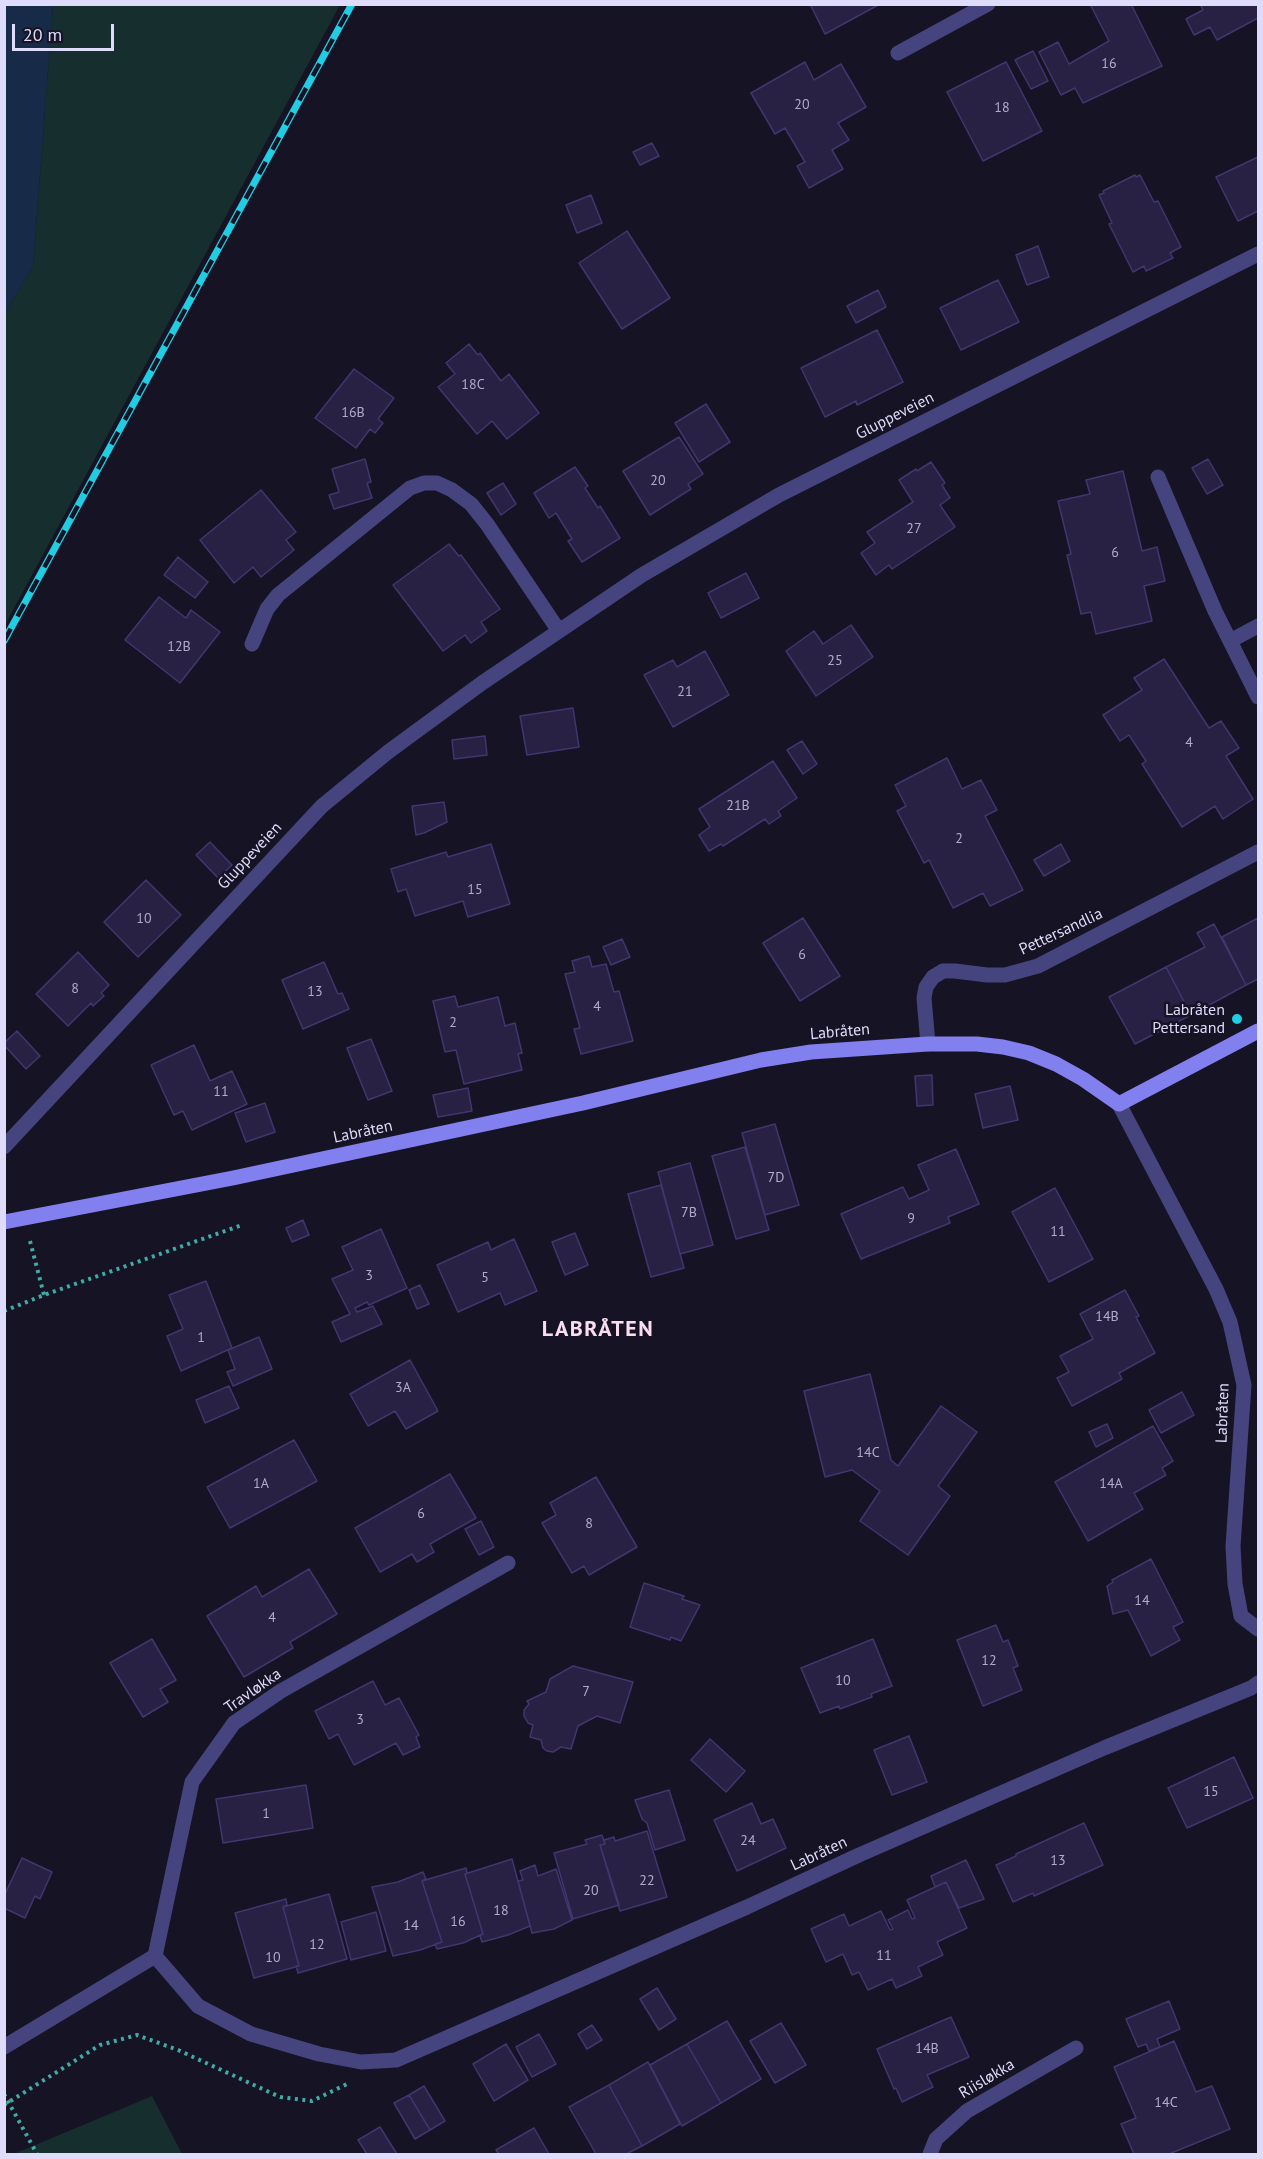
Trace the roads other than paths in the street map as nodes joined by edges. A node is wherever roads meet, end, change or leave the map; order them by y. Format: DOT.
graph roads {
  1 [pos="988,4"];
  2 [pos="898,53"];
  3 [pos="1258,254"];
  4 [pos="1158,477"];
  5 [pos="1258,626"];
  6 [pos="559,631"];
  7 [pos="1230,641"];
  8 [pos="252,644"];
  9 [pos="1258,697"];
  10 [pos="1258,852"];
  11 [pos="1258,1031"];
  12 [pos="928,1044"];
  13 [pos="1119,1104"];
  14 [pos="4,1147"];
  15 [pos="4,1222"];
  16 [pos="508,1563"];
  17 [pos="1258,1629"];
  18 [pos="1258,1683"];
  19 [pos="155,1956"];
  20 [pos="4,2047"];
  21 [pos="1076,2048"];
  22 [pos="930,2154"];
  1 -- 2 [label="street"];
  3 -- 6 [label="street, Gluppeveien"];
  4 -- 7 [label="street"];
  5 -- 7 [label="street"];
  6 -- 8 [label="street"];
  6 -- 14 [label="street, Gluppeveien"];
  7 -- 9 [label="street"];
  10 -- 12 [label="street, Pettersandlia"];
  11 -- 13 [label="street"];
  12 -- 13 [label="street, Labråten"];
  12 -- 15 [label="street, Labråten"];
  13 -- 17 [label="street, Labråten"];
  16 -- 19 [label="street, Travløkka"];
  18 -- 19 [label="street, Labråten"];
  19 -- 20 [label="street"];
  21 -- 22 [label="street, Riisløkka"];
}
